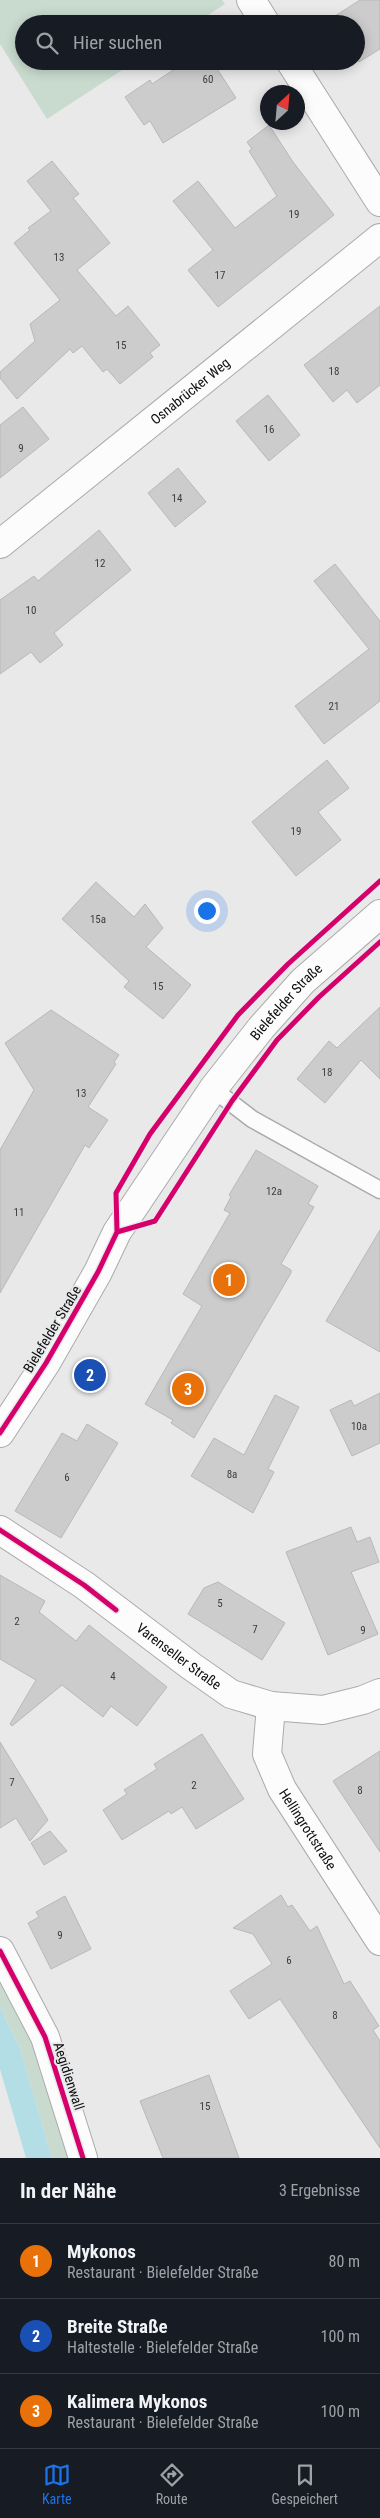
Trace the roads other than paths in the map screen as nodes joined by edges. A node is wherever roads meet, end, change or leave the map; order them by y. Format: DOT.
graph roads {
  1 [pos="251,0"];
  2 [pos="260,15"];
  3 [pos="296,70"];
  4 [pos="380,202"];
  5 [pos="380,238"];
  6 [pos="0,544"];
  7 [pos="380,914"];
  8 [pos="213,1089"];
  9 [pos="380,1190"];
  10 [pos="0,1433"];
  11 [pos="0,1530"];
  12 [pos="380,1693"];
  13 [pos="271,1706"];
  14 [pos="380,1942"];
  15 [pos="0,1951"];
  16 [pos="82,2158"];
  1 -- 2 [label="street"];
  3 -- 4 [label="street"];
  5 -- 6 [label="street, Osnabrücker Weg"];
  7 -- 8 [label="street, Bielefelder Straße"];
  8 -- 9 [label="lane"];
  8 -- 10 [label="street, Bielefelder Straße"];
  11 -- 13 [label="street, Varenseller Straße"];
  12 -- 13 [label="street, Varenseller Straße"];
  13 -- 14 [label="street, Hellingrottstraße"];
  15 -- 16 [label="street, Aegidienwall"];
}
